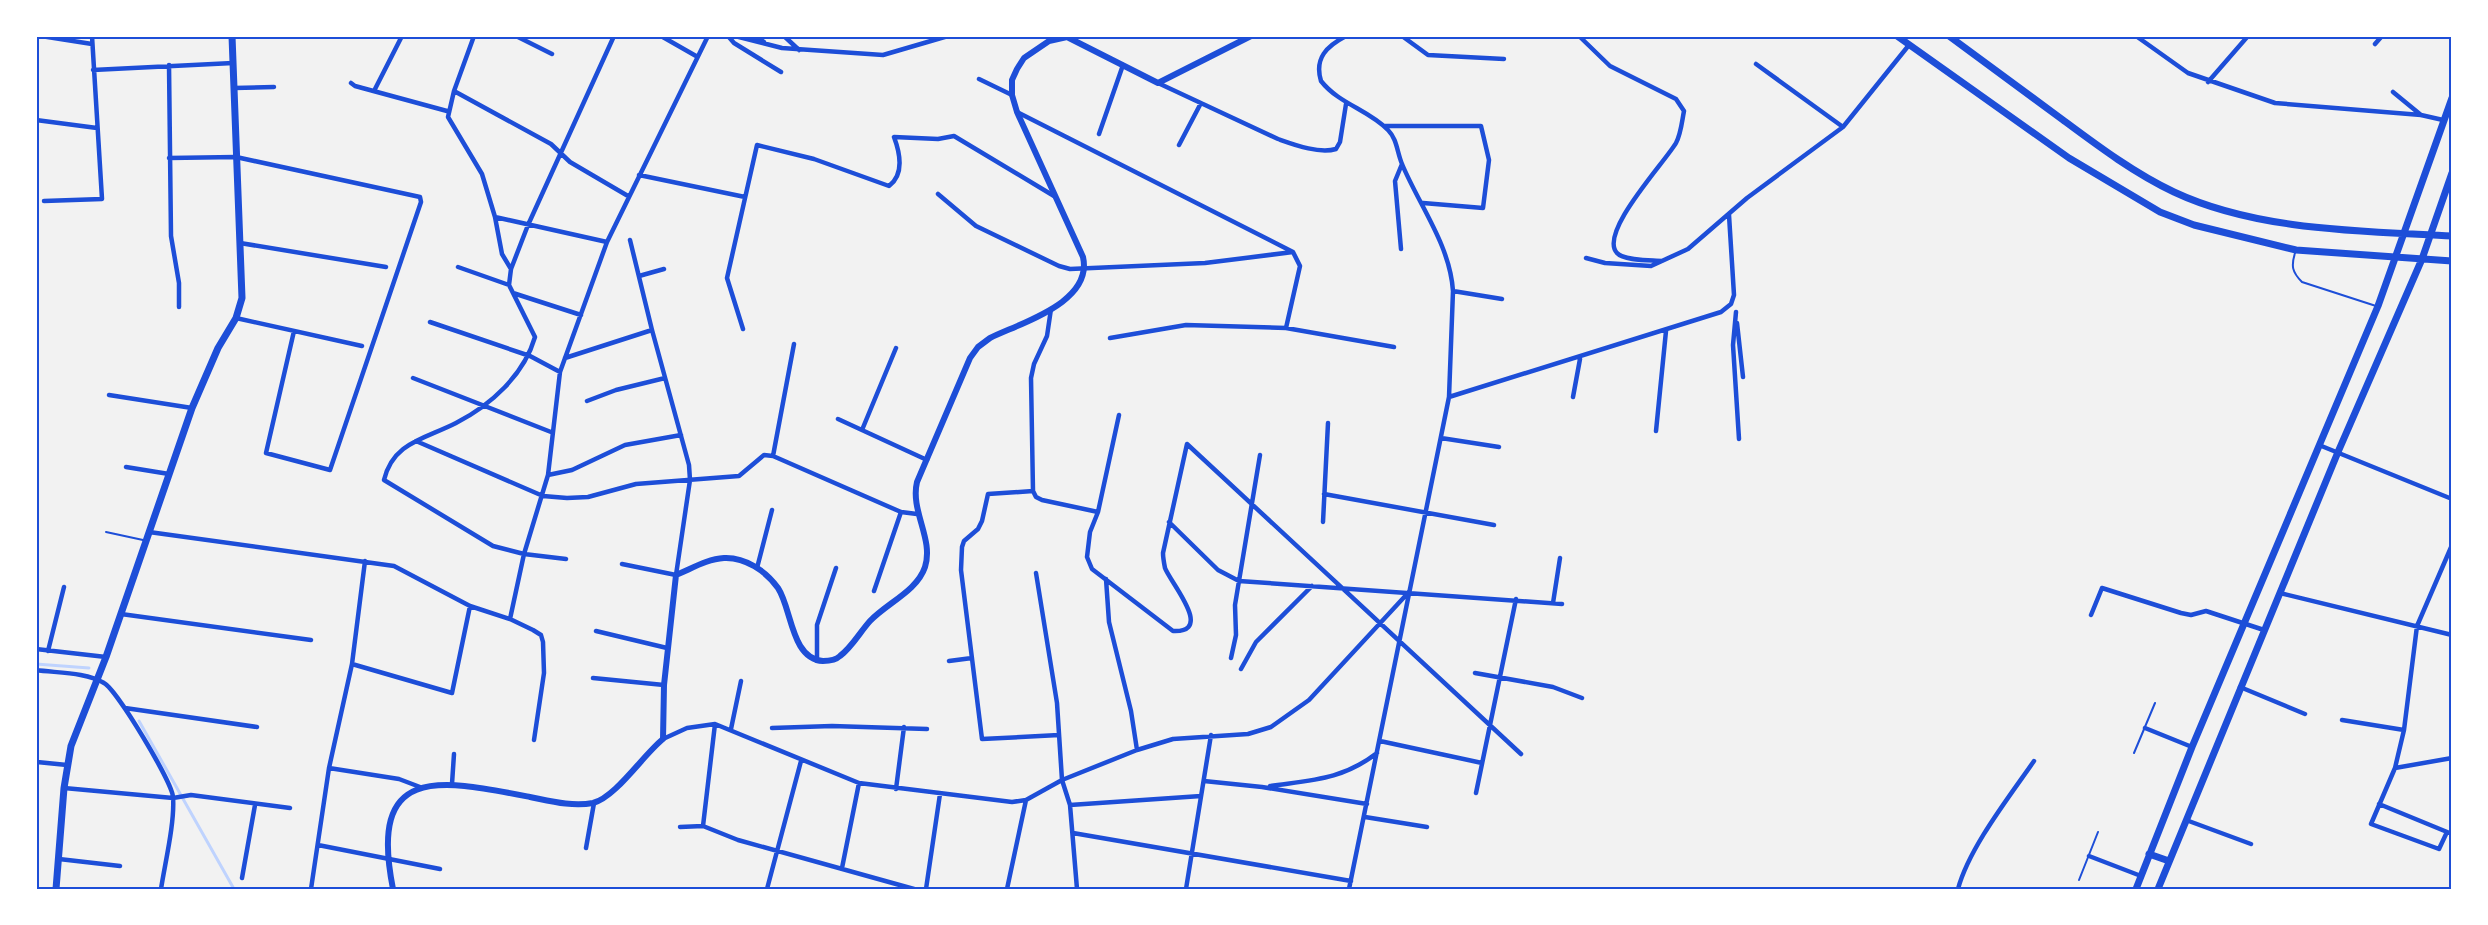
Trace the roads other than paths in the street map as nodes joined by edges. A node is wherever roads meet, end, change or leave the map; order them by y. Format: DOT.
graph roads {
  1 [pos="41,36"];
  2 [pos="92,36"];
  3 [pos="232,36"];
  4 [pos="402,36"];
  5 [pos="474,36"];
  6 [pos="516,36"];
  7 [pos="614,36"];
  8 [pos="661,36"];
  9 [pos="708,36"];
  10 [pos="728,36"];
  11 [pos="735,36"];
  12 [pos="756,36"];
  13 [pos="783,36"];
  14 [pos="948,36"];
  15 [pos="1251,36"];
  16 [pos="1346,36"];
  17 [pos="1402,36"];
  18 [pos="1579,36"];
  19 [pos="1897,36"];
  20 [pos="1949,36"];
  21 [pos="2136,36"];
  22 [pos="2248,36"];
  23 [pos="2382,36"];
  24 [pos="1066,37"];
  25 [pos="92,44"];
  26 [pos="766,44"];
  27 [pos="2375,44"];
  28 [pos="1910,45"];
  29 [pos="799,50"];
  30 [pos="552,54"];
  31 [pos="696,56"];
  32 [pos="1504,59"];
  33 [pos="233,63"];
  34 [pos="1756,64"];
  35 [pos="169,65"];
  36 [pos="1123,65"];
  37 [pos="93,70"];
  38 [pos="781,72"];
  39 [pos="979,79"];
  40 [pos="2208,82"];
  41 [pos="351,83"];
  42 [pos="1158,83"];
  43 [pos="274,87"];
  44 [pos="234,88"];
  45 [pos="454,91"];
  46 [pos="374,92"];
  47 [pos="2393,92"];
  48 [pos="1012,96"];
  49 [pos="2452,98"];
  50 [pos="1201,103"];
  51 [pos="1346,104"];
  52 [pos="447,111"];
  53 [pos="1017,112"];
  54 [pos="2421,115"];
  55 [pos="36,120"];
  56 [pos="2443,120"];
  57 [pos="1384,126"];
  58 [pos="1843,127"];
  59 [pos="97,128"];
  60 [pos="1099,134"];
  61 [pos="1179,145"];
  62 [pos="560,152"];
  63 [pos="236,157"];
  64 [pos="170,158"];
  65 [pos="1402,164"];
  66 [pos="2452,173"];
  67 [pos="639,175"];
  68 [pos="939,194"];
  69 [pos="628,196"];
  70 [pos="1054,196"];
  71 [pos="745,197"];
  72 [pos="44,201"];
  73 [pos="1423,202"];
  74 [pos="1729,215"];
  75 [pos="495,217"];
  76 [pos="528,225"];
  77 [pos="2406,233"];
  78 [pos="2431,235"];
  79 [pos="2452,236"];
  80 [pos="630,240"];
  81 [pos="608,242"];
  82 [pos="240,243"];
  83 [pos="1401,249"];
  84 [pos="2296,250"];
  85 [pos="1293,252"];
  86 [pos="2397,257"];
  87 [pos="1587,258"];
  88 [pos="2422,259"];
  89 [pos="1663,261"];
  90 [pos="2452,261"];
  91 [pos="386,267"];
  92 [pos="458,267"];
  93 [pos="664,268"];
  94 [pos="1086,268"];
  95 [pos="511,269"];
  96 [pos="639,276"];
  97 [pos="509,285"];
  98 [pos="1453,291"];
  99 [pos="512,293"];
  100 [pos="1502,299"];
  101 [pos="1731,304"];
  102 [pos="2378,306"];
  103 [pos="179,307"];
  104 [pos="1051,308"];
  105 [pos="1736,312"];
  106 [pos="581,315"];
  107 [pos="236,318"];
  108 [pos="430,322"];
  109 [pos="1286,328"];
  110 [pos="743,329"];
  111 [pos="652,330"];
  112 [pos="294,331"];
  113 [pos="1666,331"];
  114 [pos="1110,339"];
  115 [pos="794,344"];
  116 [pos="362,346"];
  117 [pos="1394,347"];
  118 [pos="896,348"];
  119 [pos="530,356"];
  120 [pos="565,358"];
  121 [pos="1580,358"];
  122 [pos="560,372"];
  123 [pos="1743,377"];
  124 [pos="413,378"];
  125 [pos="665,378"];
  126 [pos="109,395"];
  127 [pos="1449,397"];
  128 [pos="1573,397"];
  129 [pos="587,401"];
  130 [pos="483,405"];
  131 [pos="192,408"];
  132 [pos="1119,415"];
  133 [pos="838,418"];
  134 [pos="1328,423"];
  135 [pos="862,430"];
  136 [pos="1656,431"];
  137 [pos="552,432"];
  138 [pos="681,435"];
  139 [pos="1441,438"];
  140 [pos="1739,439"];
  141 [pos="416,441"];
  142 [pos="2319,445"];
  143 [pos="1499,447"];
  144 [pos="2338,452"];
  145 [pos="1260,455"];
  146 [pos="773,456"];
  147 [pos="927,460"];
  148 [pos="126,467"];
  149 [pos="170,474"];
  150 [pos="548,475"];
  151 [pos="690,480"];
  152 [pos="1033,491"];
  153 [pos="1324,494"];
  154 [pos="543,496"];
  155 [pos="2452,498"];
  156 [pos="1253,503"];
  157 [pos="772,510"];
  158 [pos="901,512"];
  159 [pos="1098,512"];
  160 [pos="1426,512"];
  161 [pos="917,514"];
  162 [pos="1169,522"];
  163 [pos="1323,522"];
  164 [pos="1494,525"];
  165 [pos="106,532"];
  166 [pos="149,532"];
  167 [pos="146,541"];
  168 [pos="2452,544"];
  169 [pos="524,555"];
  170 [pos="1560,558"];
  171 [pos="566,559"];
  172 [pos="365,561"];
  173 [pos="622,564"];
  174 [pos="757,568"];
  175 [pos="836,568"];
  176 [pos="1036,573"];
  177 [pos="676,575"];
  178 [pos="1106,579"];
  179 [pos="1239,580"];
  180 [pos="1312,586"];
  181 [pos="64,587"];
  182 [pos="1344,588"];
  183 [pos="874,591"];
  184 [pos="1410,591"];
  185 [pos="2280,593"];
  186 [pos="1516,599"];
  187 [pos="1553,603"];
  188 [pos="1562,604"];
  189 [pos="470,606"];
  190 [pos="121,614"];
  191 [pos="2091,615"];
  192 [pos="510,619"];
  193 [pos="1382,622"];
  194 [pos="2245,623"];
  195 [pos="2416,626"];
  196 [pos="2264,630"];
  197 [pos="596,631"];
  198 [pos="2452,634"];
  199 [pos="311,640"];
  200 [pos="1401,640"];
  201 [pos="667,648"];
  202 [pos="36,650"];
  203 [pos="48,651"];
  204 [pos="106,657"];
  205 [pos="972,658"];
  206 [pos="1231,658"];
  207 [pos="817,661"];
  208 [pos="949,661"];
  209 [pos="352,664"];
  210 [pos="1241,669"];
  211 [pos="36,670"];
  212 [pos="1475,673"];
  213 [pos="1500,677"];
  214 [pos="593,678"];
  215 [pos="97,679"];
  216 [pos="741,681"];
  217 [pos="664,685"];
  218 [pos="2240,687"];
  219 [pos="1582,698"];
  220 [pos="2155,703"];
  221 [pos="125,708"];
  222 [pos="2305,714"];
  223 [pos="2342,720"];
  224 [pos="715,724"];
  225 [pos="1490,725"];
  226 [pos="257,727"];
  227 [pos="904,727"];
  228 [pos="771,728"];
  229 [pos="2145,728"];
  230 [pos="731,729"];
  231 [pos="927,729"];
  232 [pos="2404,730"];
  233 [pos="1059,735"];
  234 [pos="1211,735"];
  235 [pos="663,739"];
  236 [pos="534,740"];
  237 [pos="1380,741"];
  238 [pos="2192,747"];
  239 [pos="1137,750"];
  240 [pos="1377,753"];
  241 [pos="2134,753"];
  242 [pos="454,754"];
  243 [pos="1521,754"];
  244 [pos="2452,758"];
  245 [pos="801,761"];
  246 [pos="2034,761"];
  247 [pos="37,762"];
  248 [pos="1482,763"];
  249 [pos="67,765"];
  250 [pos="329,768"];
  251 [pos="2395,768"];
  252 [pos="1062,780"];
  253 [pos="1204,781"];
  254 [pos="858,783"];
  255 [pos="452,784"];
  256 [pos="420,787"];
  257 [pos="1262,787"];
  258 [pos="64,788"];
  259 [pos="896,789"];
  260 [pos="1476,793"];
  261 [pos="940,794"];
  262 [pos="1201,796"];
  263 [pos="176,797"];
  264 [pos="1026,800"];
  265 [pos="594,802"];
  266 [pos="1367,804"];
  267 [pos="2379,804"];
  268 [pos="255,805"];
  269 [pos="1070,805"];
  270 [pos="290,808"];
  271 [pos="1365,817"];
  272 [pos="2186,820"];
  273 [pos="703,826"];
  274 [pos="680,827"];
  275 [pos="1426,827"];
  276 [pos="2098,832"];
  277 [pos="1073,833"];
  278 [pos="2450,833"];
  279 [pos="2252,844"];
  280 [pos="318,845"];
  281 [pos="586,848"];
  282 [pos="777,850"];
  283 [pos="1192,853"];
  284 [pos="2150,854"];
  285 [pos="386,856"];
  286 [pos="2089,856"];
  287 [pos="59,859"];
  288 [pos="2169,861"];
  289 [pos="120,866"];
  290 [pos="842,868"];
  291 [pos="440,869"];
  292 [pos="2141,876"];
  293 [pos="242,878"];
  294 [pos="2079,880"];
  295 [pos="1351,881"];
  296 [pos="56,889"];
  297 [pos="161,889"];
  298 [pos="310,889"];
  299 [pos="393,889"];
  300 [pos="766,889"];
  301 [pos="914,889"];
  302 [pos="926,889"];
  303 [pos="1008,889"];
  304 [pos="1077,889"];
  305 [pos="1186,889"];
  306 [pos="1349,889"];
  307 [pos="1958,889"];
  308 [pos="2136,889"];
  309 [pos="2158,889"];
  1 -- 25 [label="street"];
  2 -- 25 [label="street"];
  3 -- 33 [label="main road"];
  4 -- 46 [label="street"];
  5 -- 45 [label="street"];
  6 -- 30 [label="street"];
  7 -- 62 [label="street"];
  8 -- 31 [label="street"];
  9 -- 31 [label="street"];
  10 -- 38 [label="street"];
  11 -- 26 [label="street"];
  12 -- 26 [label="street"];
  13 -- 29 [label="street"];
  14 -- 29 [label="street"];
  15 -- 42 [label="street"];
  16 -- 51 [label="street"];
  17 -- 32 [label="street"];
  18 -- 89 [label="street"];
  19 -- 28 [label="main road"];
  20 -- 77 [label="main road"];
  21 -- 40 [label="street"];
  22 -- 40 [label="street"];
  23 -- 27 [label="street"];
  24 -- 36 [label="street"];
  24 -- 48 [label="street"];
  25 -- 37 [label="street"];
  26 -- 29 [label="street"];
  28 -- 58 [label="street"];
  28 -- 84 [label="main road"];
  31 -- 67 [label="street"];
  33 -- 35 [label="street"];
  33 -- 44 [label="main road"];
  34 -- 58 [label="street"];
  35 -- 37 [label="street"];
  35 -- 64 [label="street"];
  36 -- 42 [label="street"];
  36 -- 60 [label="street"];
  37 -- 59 [label="street"];
  39 -- 48 [label="street"];
  40 -- 54 [label="street"];
  41 -- 46 [label="street"];
  42 -- 50 [label="street"];
  43 -- 44 [label="street"];
  44 -- 63 [label="main road"];
  45 -- 52 [label="street"];
  45 -- 62 [label="street"];
  46 -- 52 [label="street"];
  47 -- 54 [label="street"];
  48 -- 53 [label="street"];
  49 -- 56 [label="main road"];
  50 -- 51 [label="street"];
  50 -- 61 [label="street"];
  51 -- 57 [label="street"];
  52 -- 75 [label="street"];
  53 -- 70 [label="street"];
  53 -- 85 [label="street"];
  54 -- 56 [label="street"];
  55 -- 59 [label="street"];
  56 -- 77 [label="main road"];
  57 -- 65 [label="street"];
  57 -- 73 [label="street"];
  58 -- 74 [label="street"];
  59 -- 72 [label="street"];
  62 -- 69 [label="street"];
  62 -- 76 [label="street"];
  63 -- 64 [label="street"];
  63 -- 82 [label="main road"];
  63 -- 112 [label="street"];
  64 -- 103 [label="street"];
  65 -- 73 [label="street"];
  65 -- 83 [label="street"];
  66 -- 78 [label="main road"];
  67 -- 69 [label="street"];
  67 -- 71 [label="street"];
  68 -- 94 [label="street"];
  69 -- 81 [label="street"];
  70 -- 71 [label="street"];
  70 -- 94 [label="street"];
  71 -- 110 [label="street"];
  73 -- 98 [label="street"];
  74 -- 89 [label="street"];
  74 -- 101 [label="street"];
  75 -- 76 [label="street"];
  75 -- 95 [label="street"];
  76 -- 81 [label="street"];
  76 -- 95 [label="street"];
  77 -- 78 [label="main road"];
  77 -- 86 [label="main road"];
  78 -- 79 [label="main road"];
  78 -- 88 [label="main road"];
  80 -- 96 [label="street"];
  81 -- 106 [label="street"];
  82 -- 91 [label="street"];
  82 -- 107 [label="main road"];
  84 -- 86 [label="main road"];
  84 -- 102 [label="lane"];
  85 -- 94 [label="street"];
  85 -- 109 [label="street"];
  86 -- 88 [label="main road"];
  86 -- 102 [label="main road"];
  87 -- 89 [label="street"];
  88 -- 90 [label="main road"];
  88 -- 144 [label="main road"];
  92 -- 97 [label="street"];
  93 -- 96 [label="street"];
  94 -- 104 [label="street"];
  95 -- 97 [label="street"];
  96 -- 111 [label="street"];
  97 -- 99 [label="street"];
  98 -- 100 [label="street"];
  98 -- 127 [label="street"];
  99 -- 106 [label="street"];
  99 -- 119 [label="street"];
  101 -- 105 [label="street"];
  101 -- 113 [label="street"];
  102 -- 142 [label="main road"];
  104 -- 147 [label="street"];
  104 -- 152 [label="street"];
  105 -- 123 [label="street"];
  105 -- 140 [label="street"];
  106 -- 120 [label="street"];
  107 -- 112 [label="street"];
  107 -- 131 [label="main road"];
  108 -- 119 [label="street"];
  109 -- 114 [label="street"];
  109 -- 117 [label="street"];
  111 -- 120 [label="street"];
  111 -- 125 [label="street"];
  112 -- 116 [label="street"];
  113 -- 121 [label="street"];
  113 -- 136 [label="street"];
  115 -- 146 [label="street"];
  118 -- 135 [label="street"];
  119 -- 122 [label="street"];
  119 -- 130 [label="street"];
  120 -- 122 [label="street"];
  121 -- 127 [label="street"];
  121 -- 128 [label="street"];
  122 -- 137 [label="street"];
  124 -- 130 [label="street"];
  125 -- 129 [label="street"];
  125 -- 138 [label="street"];
  126 -- 131 [label="street"];
  127 -- 139 [label="street"];
  130 -- 137 [label="street"];
  130 -- 141 [label="street"];
  131 -- 149 [label="main road"];
  132 -- 159 [label="street"];
  133 -- 135 [label="street"];
  134 -- 153 [label="street"];
  135 -- 147 [label="street"];
  137 -- 150 [label="street"];
  138 -- 150 [label="street"];
  138 -- 151 [label="street"];
  139 -- 143 [label="street"];
  139 -- 160 [label="street"];
  141 -- 154 [label="street"];
  141 -- 169 [label="street"];
  142 -- 144 [label="street"];
  142 -- 194 [label="main road"];
  144 -- 155 [label="street"];
  144 -- 185 [label="main road"];
  145 -- 156 [label="street"];
  146 -- 151 [label="street"];
  146 -- 158 [label="street"];
  147 -- 161 [label="street"];
  148 -- 149 [label="street"];
  149 -- 166 [label="main road"];
  150 -- 154 [label="street"];
  151 -- 154 [label="street"];
  151 -- 177 [label="street"];
  152 -- 159 [label="street"];
  152 -- 205 [label="street"];
  153 -- 160 [label="street"];
  153 -- 163 [label="street"];
  154 -- 169 [label="street"];
  156 -- 162 [label="street"];
  156 -- 179 [label="street"];
  156 -- 182 [label="street"];
  157 -- 174 [label="street"];
  158 -- 161 [label="street"];
  158 -- 183 [label="street"];
  159 -- 178 [label="street"];
  160 -- 164 [label="street"];
  160 -- 184 [label="street"];
  161 -- 207 [label="street"];
  162 -- 178 [label="street"];
  162 -- 179 [label="street"];
  165 -- 167 [label="lane"];
  166 -- 167 [label="main road"];
  166 -- 172 [label="street"];
  167 -- 190 [label="main road"];
  168 -- 195 [label="street"];
  169 -- 171 [label="street"];
  169 -- 192 [label="street"];
  170 -- 187 [label="street"];
  172 -- 189 [label="street"];
  172 -- 209 [label="street"];
  173 -- 177 [label="street"];
  174 -- 177 [label="street"];
  174 -- 207 [label="street"];
  175 -- 207 [label="street"];
  176 -- 233 [label="street"];
  177 -- 201 [label="street"];
  178 -- 239 [label="street"];
  179 -- 180 [label="street"];
  179 -- 206 [label="street"];
  180 -- 182 [label="street"];
  180 -- 210 [label="street"];
  181 -- 203 [label="street"];
  182 -- 184 [label="street"];
  182 -- 193 [label="street"];
  184 -- 186 [label="street"];
  184 -- 193 [label="street"];
  184 -- 200 [label="street"];
  185 -- 195 [label="street"];
  185 -- 196 [label="main road"];
  186 -- 187 [label="street"];
  186 -- 213 [label="street"];
  187 -- 188 [label="street"];
  189 -- 192 [label="street"];
  189 -- 209 [label="street"];
  190 -- 199 [label="street"];
  190 -- 204 [label="main road"];
  191 -- 194 [label="street"];
  192 -- 236 [label="street"];
  193 -- 200 [label="street"];
  193 -- 234 [label="street"];
  194 -- 196 [label="street"];
  194 -- 238 [label="main road"];
  195 -- 198 [label="street"];
  195 -- 232 [label="street"];
  196 -- 218 [label="main road"];
  197 -- 201 [label="street"];
  200 -- 225 [label="street"];
  200 -- 237 [label="street"];
  201 -- 217 [label="street"];
  202 -- 203 [label="street"];
  203 -- 204 [label="street"];
  204 -- 215 [label="main road"];
  205 -- 208 [label="street"];
  205 -- 233 [label="street"];
  209 -- 250 [label="street"];
  211 -- 215 [label="street"];
  212 -- 213 [label="street"];
  213 -- 219 [label="street"];
  213 -- 225 [label="street"];
  214 -- 217 [label="street"];
  215 -- 221 [label="street"];
  215 -- 249 [label="main road"];
  216 -- 230 [label="street"];
  217 -- 235 [label="street"];
  218 -- 222 [label="street"];
  218 -- 272 [label="main road"];
  220 -- 229 [label="lane"];
  221 -- 226 [label="street"];
  221 -- 263 [label="street"];
  223 -- 232 [label="street"];
  224 -- 230 [label="street"];
  224 -- 235 [label="street"];
  224 -- 273 [label="street"];
  225 -- 243 [label="street"];
  225 -- 248 [label="street"];
  227 -- 228 [label="street"];
  227 -- 231 [label="street"];
  227 -- 259 [label="street"];
  229 -- 238 [label="street"];
  229 -- 241 [label="lane"];
  230 -- 245 [label="street"];
  232 -- 251 [label="street"];
  233 -- 252 [label="street"];
  234 -- 239 [label="street"];
  234 -- 253 [label="street"];
  235 -- 265 [label="street"];
  237 -- 240 [label="street"];
  237 -- 248 [label="street"];
  238 -- 284 [label="main road"];
  239 -- 252 [label="street"];
  240 -- 257 [label="street"];
  240 -- 266 [label="street"];
  242 -- 255 [label="street"];
  244 -- 251 [label="street"];
  245 -- 254 [label="street"];
  245 -- 282 [label="street"];
  246 -- 307 [label="street"];
  247 -- 249 [label="street"];
  248 -- 260 [label="street"];
  249 -- 258 [label="main road"];
  250 -- 256 [label="street"];
  250 -- 280 [label="street"];
  251 -- 267 [label="street"];
  252 -- 264 [label="street"];
  252 -- 269 [label="street"];
  253 -- 257 [label="street"];
  253 -- 262 [label="street"];
  254 -- 259 [label="street"];
  254 -- 290 [label="street"];
  255 -- 256 [label="street"];
  255 -- 265 [label="street"];
  256 -- 285 [label="street"];
  257 -- 266 [label="street"];
  258 -- 263 [label="street"];
  258 -- 287 [label="main road"];
  259 -- 261 [label="street"];
  261 -- 264 [label="street"];
  261 -- 302 [label="street"];
  262 -- 269 [label="street"];
  262 -- 283 [label="street"];
  263 -- 268 [label="street"];
  263 -- 297 [label="street"];
  264 -- 303 [label="street"];
  265 -- 281 [label="street"];
  266 -- 271 [label="street"];
  267 -- 278 [label="street"];
  267 -- 278 [label="street"];
  268 -- 270 [label="street"];
  268 -- 293 [label="street"];
  269 -- 277 [label="street"];
  271 -- 275 [label="street"];
  271 -- 295 [label="street"];
  272 -- 279 [label="street"];
  272 -- 288 [label="main road"];
  273 -- 274 [label="street"];
  273 -- 282 [label="street"];
  276 -- 286 [label="lane"];
  277 -- 283 [label="street"];
  277 -- 304 [label="street"];
  280 -- 285 [label="street"];
  280 -- 298 [label="street"];
  282 -- 290 [label="street"];
  282 -- 300 [label="street"];
  283 -- 295 [label="street"];
  283 -- 305 [label="street"];
  284 -- 288 [label="main road"];
  284 -- 292 [label="main road"];
  285 -- 291 [label="street"];
  285 -- 299 [label="street"];
  286 -- 292 [label="street"];
  286 -- 294 [label="lane"];
  287 -- 289 [label="street"];
  287 -- 296 [label="main road"];
  288 -- 309 [label="main road"];
  290 -- 301 [label="street"];
  292 -- 308 [label="main road"];
  295 -- 306 [label="street"];
}
